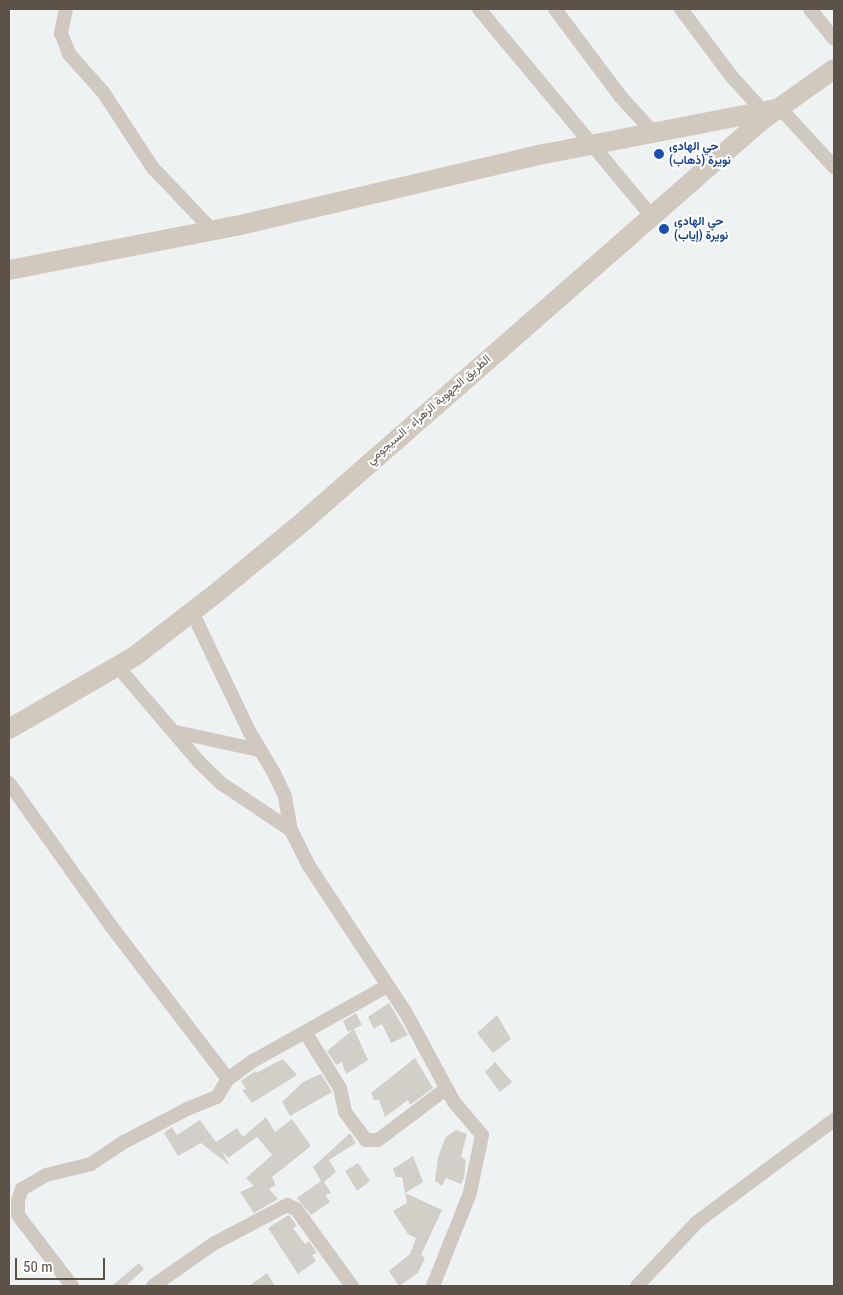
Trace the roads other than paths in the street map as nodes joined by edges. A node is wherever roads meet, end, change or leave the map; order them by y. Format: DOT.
graph roads {
  1 [pos="66,9"];
  2 [pos="479,9"];
  3 [pos="556,9"];
  4 [pos="681,9"];
  5 [pos="810,9"];
  6 [pos="834,39"];
  7 [pos="834,70"];
  8 [pos="773,109"];
  9 [pos="652,132"];
  10 [pos="590,144"];
  11 [pos="834,167"];
  12 [pos="652,217"];
  13 [pos="212,230"];
  14 [pos="9,270"];
  15 [pos="192,612"];
  16 [pos="118,666"];
  17 [pos="9,729"];
  18 [pos="176,732"];
  19 [pos="259,750"];
  20 [pos="9,783"];
  21 [pos="291,830"];
  22 [pos="386,986"];
  23 [pos="305,1032"];
  24 [pos="228,1079"];
  25 [pos="447,1088"];
  26 [pos="834,1120"];
  27 [pos="72,1286"];
  28 [pos="153,1286"];
  29 [pos="352,1286"];
  30 [pos="433,1286"];
  31 [pos="637,1286"];
  1 -- 13 [label="street"];
  2 -- 10 [label="street"];
  3 -- 9 [label="street"];
  4 -- 8 [label="street"];
  5 -- 6 [label="street"];
  7 -- 8 [label="main road, الطريق الجهوية الزهراء - السيجومي"];
  8 -- 9 [label="main road"];
  8 -- 11 [label="street"];
  8 -- 12 [label="main road, الطريق الجهوية الزهراء - السيجومي"];
  9 -- 10 [label="main road"];
  10 -- 12 [label="street"];
  10 -- 13 [label="main road"];
  12 -- 15 [label="main road, الطريق الجهوية الزهراء - السيجومي"];
  13 -- 14 [label="main road"];
  15 -- 16 [label="main road, الطريق الجهوية الزهراء - السيجومي"];
  15 -- 19 [label="street"];
  16 -- 17 [label="main road, الطريق الجهوية الزهراء - السيجومي"];
  16 -- 18 [label="street"];
  18 -- 19 [label="street"];
  18 -- 21 [label="street"];
  19 -- 21 [label="street"];
  20 -- 24 [label="street"];
  21 -- 22 [label="street"];
  22 -- 23 [label="street"];
  22 -- 25 [label="street"];
  23 -- 24 [label="street"];
  23 -- 25 [label="street"];
  24 -- 27 [label="street"];
  25 -- 30 [label="street"];
  26 -- 31 [label="street"];
  28 -- 29 [label="street"];
}
